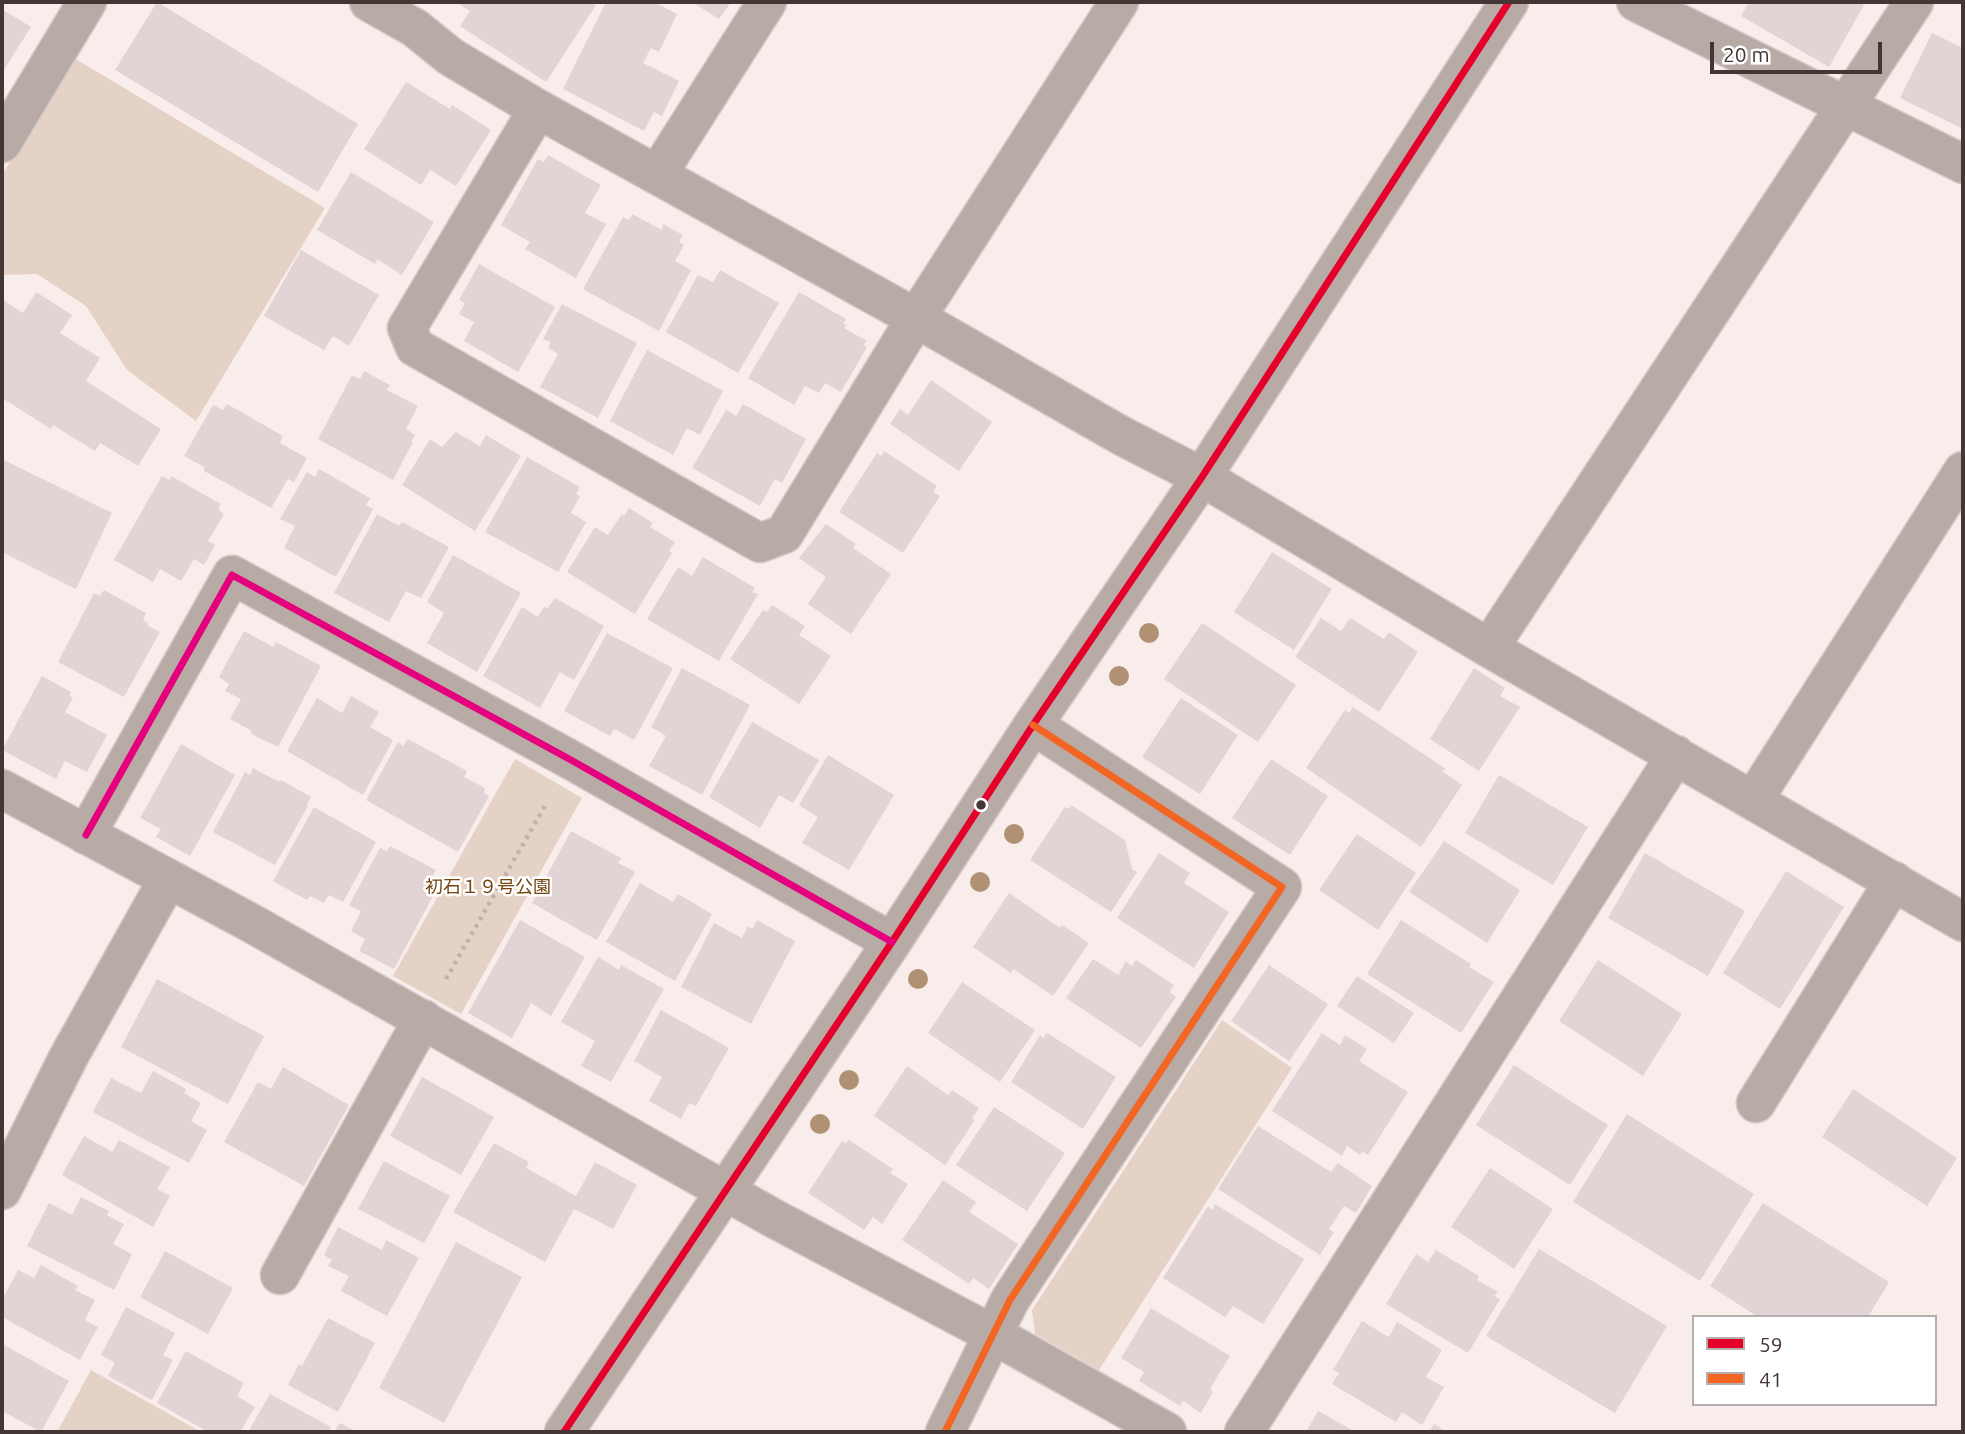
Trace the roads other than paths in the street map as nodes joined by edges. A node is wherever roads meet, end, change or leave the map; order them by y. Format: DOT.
graph roads {
  1 [pos="87,2"];
  2 [pos="369,2"];
  3 [pos="767,2"];
  4 [pos="1118,2"];
  5 [pos="1508,2"];
  6 [pos="1636,2"];
  7 [pos="1914,2"];
  8 [pos="423,15"];
  9 [pos="1846,105"];
  10 [pos="538,109"];
  11 [pos="2,143"];
  12 [pos="1963,164"];
  13 [pos="657,175"];
  14 [pos="916,318"];
  15 [pos="1963,471"];
  16 [pos="1202,477"];
  17 [pos="1489,648"];
  18 [pos="1033,725"];
  19 [pos="1676,755"];
  20 [pos="2,789"];
  21 [pos="1754,799"];
  22 [pos="86,835"];
  23 [pos="169,879"];
  24 [pos="1894,881"];
  25 [pos="1963,922"];
  26 [pos="892,942"];
  27 [pos="423,1019"];
  28 [pos="1756,1103"];
  29 [pos="2,1190"];
  30 [pos="725,1190"];
  31 [pos="280,1275"];
  32 [pos="995,1335"];
  33 [pos="564,1432"];
  34 [pos="945,1432"];
  35 [pos="1167,1432"];
  36 [pos="1244,1432"];
  1 -- 11 [label="street"];
  2 -- 8 [label="street"];
  3 -- 13 [label="street"];
  4 -- 14 [label="street"];
  5 -- 16 [label="street"];
  6 -- 9 [label="street"];
  7 -- 9 [label="street"];
  8 -- 10 [label="street"];
  9 -- 12 [label="street"];
  9 -- 17 [label="street"];
  10 -- 13 [label="street"];
  10 -- 14 [label="street"];
  13 -- 14 [label="street"];
  14 -- 16 [label="street"];
  15 -- 21 [label="street"];
  16 -- 17 [label="street"];
  16 -- 18 [label="street"];
  17 -- 19 [label="street"];
  18 -- 26 [label="street"];
  18 -- 32 [label="street"];
  19 -- 21 [label="street"];
  19 -- 36 [label="street"];
  20 -- 22 [label="street"];
  21 -- 24 [label="street"];
  22 -- 23 [label="street"];
  22 -- 26 [label="street"];
  23 -- 27 [label="street"];
  23 -- 29 [label="street"];
  24 -- 25 [label="street"];
  24 -- 28 [label="street"];
  26 -- 30 [label="street"];
  27 -- 30 [label="street"];
  27 -- 31 [label="street"];
  30 -- 32 [label="street"];
  30 -- 33 [label="street"];
  32 -- 34 [label="street"];
  32 -- 35 [label="street"];
}
